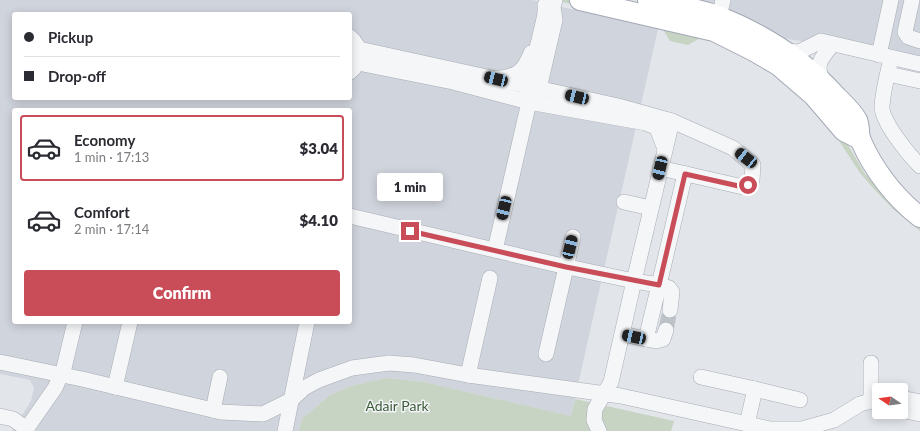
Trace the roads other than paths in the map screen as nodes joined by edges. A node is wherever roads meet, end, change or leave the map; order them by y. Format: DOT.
graph roads {
  1 [pos="580,0"];
  2 [pos="648,0"];
  3 [pos="891,0"];
  4 [pos="912,0"];
  5 [pos="549,2"];
  6 [pos="721,8"];
  7 [pos="920,41"];
  8 [pos="833,44"];
  9 [pos="785,51"];
  10 [pos="354,55"];
  11 [pos="885,56"];
  12 [pos="920,64"];
  13 [pos="888,74"];
  14 [pos="496,79"];
  15 [pos="920,81"];
  16 [pos="826,85"];
  17 [pos="534,88"];
  18 [pos="529,102"];
  19 [pos="672,121"];
  20 [pos="860,139"];
  21 [pos="665,149"];
  22 [pos="920,166"];
  23 [pos="660,168"];
  24 [pos="685,174"];
  25 [pos="624,202"];
  26 [pos="651,208"];
  27 [pos="352,216"];
  28 [pos="920,217"];
  29 [pos="572,237"];
  30 [pos="495,250"];
  31 [pos="566,267"];
  32 [pos="490,278"];
  33 [pos="634,281"];
  34 [pos="659,285"];
  35 [pos="670,310"];
  36 [pos="75,324"];
  37 [pos="130,324"];
  38 [pos="306,324"];
  39 [pos="666,330"];
  40 [pos="622,334"];
  41 [pos="646,339"];
  42 [pos="546,354"];
  43 [pos="0,362"];
  44 [pos="871,363"];
  45 [pos="468,375"];
  46 [pos="60,376"];
  47 [pos="220,377"];
  48 [pos="700,377"];
  49 [pos="874,383"];
  50 [pos="115,387"];
  51 [pos="755,389"];
  52 [pos="604,394"];
  53 [pos="908,399"];
  54 [pos="291,400"];
  55 [pos="800,400"];
  56 [pos="872,401"];
  57 [pos="920,402"];
  58 [pos="213,410"];
  59 [pos="908,411"];
  60 [pos="920,414"];
  61 [pos="0,416"];
  62 [pos="747,424"];
  63 [pos="26,430"];
  64 [pos="285,431"];
  65 [pos="599,431"];
  1 -- 20 [label="main road"];
  2 -- 6 [label="main road"];
  3 -- 11 [label="street"];
  4 -- 7 [label="street"];
  5 -- 14 [label="street"];
  5 -- 17 [label="street"];
  6 -- 9 [label="main road"];
  8 -- 9 [label="street"];
  8 -- 11 [label="street"];
  8 -- 16 [label="street"];
  9 -- 16 [label="main road"];
  10 -- 14 [label="street"];
  10 -- 18 [label="street"];
  11 -- 12 [label="street"];
  11 -- 13 [label="street"];
  13 -- 15 [label="street"];
  13 -- 22 [label="street"];
  14 -- 17 [label="street"];
  16 -- 20 [label="main road"];
  17 -- 18 [label="street"];
  17 -- 19 [label="street"];
  18 -- 21 [label="street"];
  18 -- 30 [label="street"];
  19 -- 21 [label="street"];
  19 -- 24 [label="street"];
  20 -- 28 [label="main road"];
  21 -- 23 [label="street"];
  23 -- 24 [label="street"];
  23 -- 26 [label="street"];
  24 -- 34 [label="street"];
  25 -- 26 [label="street"];
  26 -- 33 [label="street"];
  27 -- 30 [label="street"];
  29 -- 31 [label="street"];
  30 -- 31 [label="street"];
  31 -- 33 [label="street"];
  31 -- 42 [label="street"];
  32 -- 45 [label="street"];
  33 -- 34 [label="street"];
  33 -- 40 [label="street"];
  34 -- 35 [label="street"];
  34 -- 41 [label="street"];
  36 -- 46 [label="street"];
  37 -- 50 [label="street"];
  38 -- 54 [label="street"];
  39 -- 41 [label="street"];
  40 -- 41 [label="street"];
  40 -- 52 [label="street"];
  43 -- 46 [label="street"];
  44 -- 49 [label="street"];
  45 -- 52 [label="street"];
  45 -- 54 [label="street"];
  46 -- 50 [label="street"];
  46 -- 63 [label="street"];
  47 -- 58 [label="street"];
  48 -- 51 [label="street"];
  50 -- 58 [label="street"];
  51 -- 55 [label="street"];
  51 -- 62 [label="street"];
  52 -- 62 [label="street"];
  52 -- 65 [label="street"];
  53 -- 57 [label="street"];
  54 -- 58 [label="street"];
  54 -- 64 [label="street"];
  56 -- 62 [label="street"];
  59 -- 60 [label="street"];
  61 -- 63 [label="street"];
}
